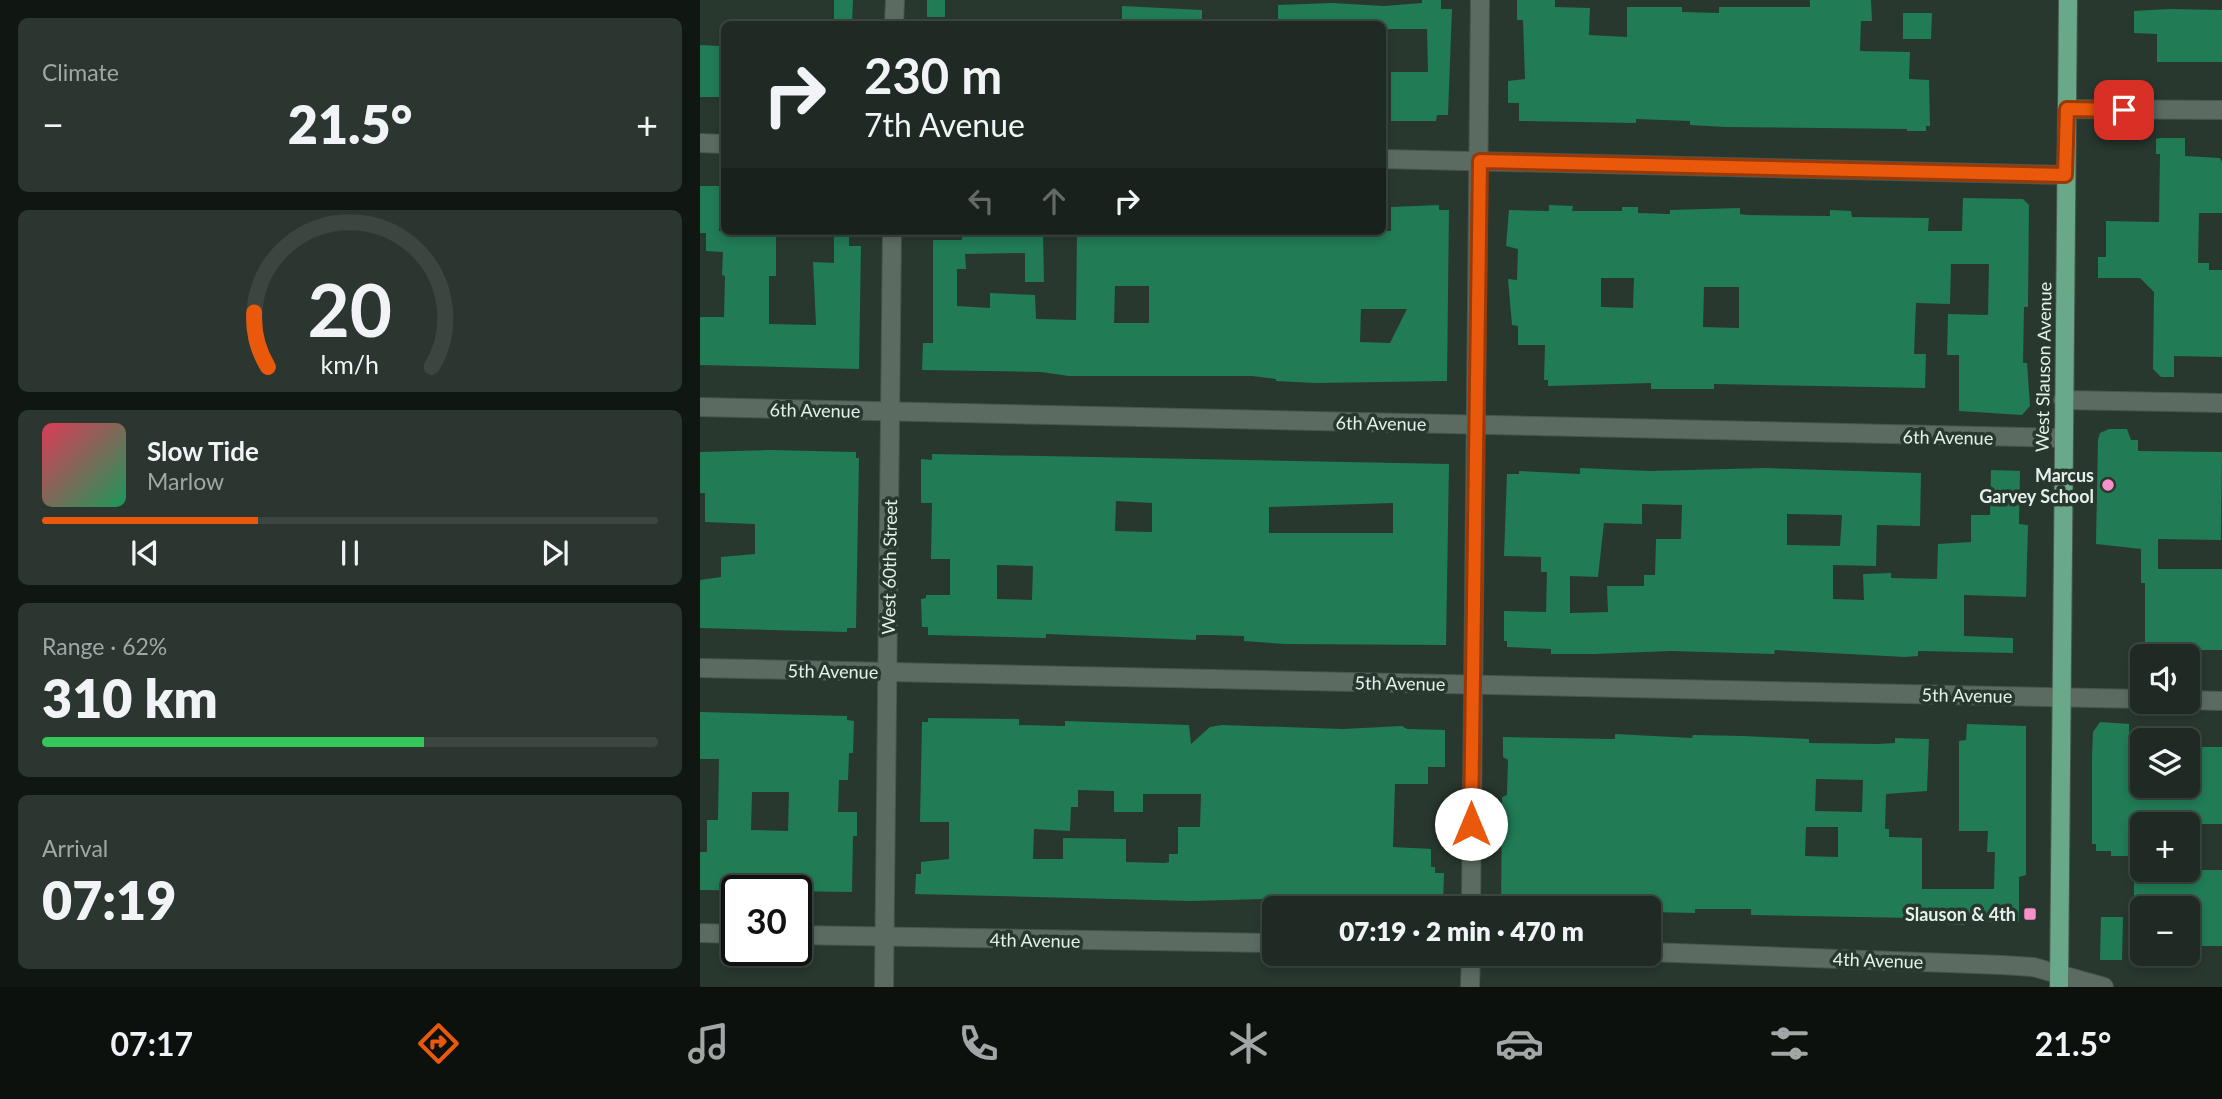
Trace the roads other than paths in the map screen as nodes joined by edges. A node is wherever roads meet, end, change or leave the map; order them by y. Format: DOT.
graph roads {
  1 [pos="895,0"];
  2 [pos="1480,0"];
  3 [pos="2068,0"];
  4 [pos="894,21"];
  5 [pos="2067,109"];
  6 [pos="2222,110"];
  7 [pos="700,143"];
  8 [pos="721,144"];
  9 [pos="1386,159"];
  10 [pos="1480,161"];
  11 [pos="2065,175"];
  12 [pos="892,235"];
  13 [pos="2063,400"];
  14 [pos="2222,403"];
  15 [pos="700,407"];
  16 [pos="890,411"];
  17 [pos="1475,426"];
  18 [pos="2063,438"];
  19 [pos="700,668"];
  20 [pos="888,672"];
  21 [pos="1472,684"];
  22 [pos="2060,698"];
  23 [pos="2130,699"];
  24 [pos="2200,700"];
  25 [pos="2222,701"];
  26 [pos="1471,896"];
  27 [pos="700,933"];
  28 [pos="721,934"];
  29 [pos="812,935"];
  30 [pos="885,937"];
  31 [pos="1262,943"];
  32 [pos="1661,952"];
  33 [pos="1471,966"];
  34 [pos="2059,981"];
  35 [pos="884,987"];
  36 [pos="1470,987"];
  37 [pos="2104,987"];
  1 -- 4 [label="street"];
  2 -- 10 [label="street"];
  3 -- 5 [label="main road, West Slauson Avenue"];
  5 -- 6 [label="street"];
  5 -- 11 [label="main road, West Slauson Avenue"];
  7 -- 8 [label="street"];
  9 -- 10 [label="street"];
  10 -- 11 [label="street"];
  10 -- 17 [label="street"];
  11 -- 13 [label="main road, West Slauson Avenue"];
  12 -- 16 [label="street, West 60th Street"];
  13 -- 14 [label="street"];
  13 -- 18 [label="main road, West Slauson Avenue"];
  15 -- 16 [label="street, 6th Avenue"];
  16 -- 17 [label="street, 6th Avenue"];
  16 -- 20 [label="street, West 60th Street"];
  17 -- 18 [label="street, 6th Avenue"];
  17 -- 21 [label="street"];
  18 -- 22 [label="main road, West Slauson Avenue"];
  19 -- 20 [label="street, 5th Avenue"];
  20 -- 21 [label="street, 5th Avenue"];
  20 -- 30 [label="street, West 60th Street"];
  21 -- 22 [label="street, 5th Avenue"];
  21 -- 26 [label="street"];
  22 -- 23 [label="street, 5th Avenue"];
  22 -- 34 [label="main road, West Slauson Avenue"];
  24 -- 25 [label="street"];
  27 -- 28 [label="street"];
  29 -- 30 [label="street, 4th Avenue"];
  30 -- 31 [label="street, 4th Avenue"];
  30 -- 35 [label="street, West 60th Street"];
  32 -- 34 [label="street, 4th Avenue"];
  33 -- 36 [label="street"];
  34 -- 37 [label="street, 4th Avenue"];
}
